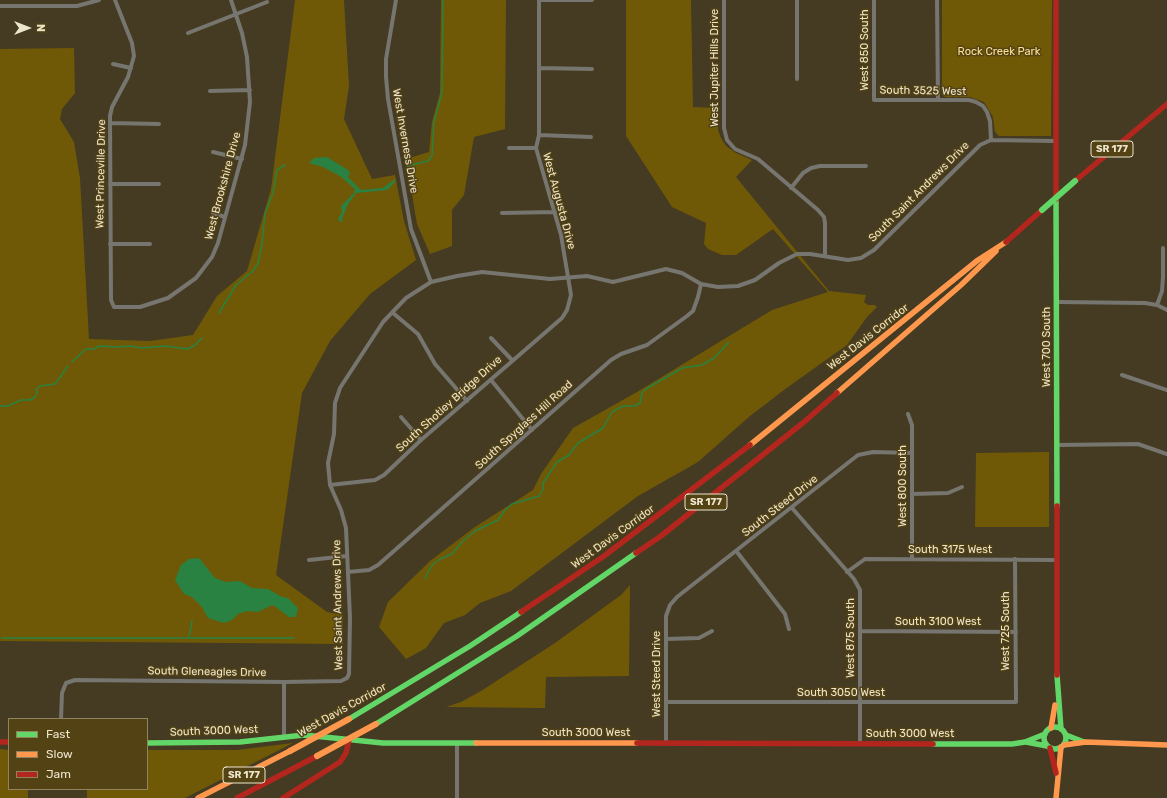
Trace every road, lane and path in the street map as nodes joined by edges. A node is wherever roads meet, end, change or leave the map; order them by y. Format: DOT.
graph roads {
  1 [pos="38,0"];
  2 [pos="99,0"];
  3 [pos="115,0"];
  4 [pos="231,0"];
  5 [pos="396,0"];
  6 [pos="539,0"];
  7 [pos="592,0"];
  8 [pos="724,0"];
  9 [pos="797,0"];
  10 [pos="874,0"];
  11 [pos="937,0"];
  12 [pos="1056,0"];
  13 [pos="267,2"];
  14 [pos="0,6"];
  15 [pos="38,6"];
  16 [pos="236,13"];
  17 [pos="188,33"];
  18 [pos="113,64"];
  19 [pos="131,68"];
  20 [pos="539,68"];
  21 [pos="592,69"];
  22 [pos="797,79"];
  23 [pos="250,90"];
  24 [pos="210,91"];
  25 [pos="874,100"];
  26 [pos="938,100"];
  27 [pos="1167,104"];
  28 [pos="110,123"];
  29 [pos="159,124"];
  30 [pos="539,135"];
  31 [pos="591,137"];
  32 [pos="991,140"];
  33 [pos="1055,141"];
  34 [pos="509,148"];
  35 [pos="536,148"];
  36 [pos="213,152"];
  37 [pos="242,159"];
  38 [pos="866,166"];
  39 [pos="110,184"];
  40 [pos="159,184"];
  41 [pos="791,188"];
  42 [pos="555,212"];
  43 [pos="213,213"];
  44 [pos="502,213"];
  45 [pos="225,217"];
  46 [pos="1006,242"];
  47 [pos="110,244"];
  48 [pos="150,244"];
  49 [pos="1163,248"];
  50 [pos="825,256"];
  51 [pos="569,278"];
  52 [pos="1165,278"];
  53 [pos="431,282"];
  54 [pos="701,284"];
  55 [pos="1057,302"];
  56 [pos="1157,305"];
  57 [pos="114,307"];
  58 [pos="568,310"];
  59 [pos="1167,310"];
  60 [pos="393,313"];
  61 [pos="491,338"];
  62 [pos="512,360"];
  63 [pos="1122,375"];
  64 [pos="491,380"];
  65 [pos="1167,390"];
  66 [pos="467,401"];
  67 [pos="908,414"];
  68 [pos="401,417"];
  69 [pos="532,430"];
  70 [pos="421,440"];
  71 [pos="1057,445"];
  72 [pos="912,453"];
  73 [pos="1167,454"];
  74 [pos="330,485"];
  75 [pos="962,487"];
  76 [pos="912,494"];
  77 [pos="792,508"];
  78 [pos="737,552"];
  79 [pos="347,556"];
  80 [pos="912,558"];
  81 [pos="1015,559"];
  82 [pos="309,560"];
  83 [pos="1057,560"];
  84 [pos="348,572"];
  85 [pos="847,572"];
  86 [pos="670,605"];
  87 [pos="789,629"];
  88 [pos="712,631"];
  89 [pos="861,631"];
  90 [pos="1016,632"];
  91 [pos="666,639"];
  92 [pos="347,678"];
  93 [pos="284,682"];
  94 [pos="1056,694"];
  95 [pos="666,702"];
  96 [pos="860,702"];
  97 [pos="1016,702"];
  98 [pos="62,718"];
  99 [pos="1051,728"];
  100 [pos="1061,729"];
  101 [pos="1045,734"];
  102 [pos="1066,734"];
  103 [pos="284,736"];
  104 [pos="349,740"];
  105 [pos="148,742"];
  106 [pos="1025,742"];
  107 [pos="1086,742"];
  108 [pos="666,743"];
  109 [pos="457,744"];
  110 [pos="860,744"];
  111 [pos="1167,745"];
  112 [pos="1062,746"];
  113 [pos="1048,747"];
  114 [pos="1056,777"];
  115 [pos="198,798"];
  116 [pos="237,798"];
  117 [pos="283,798"];
  118 [pos="457,798"];
  119 [pos="1056,798"];
  1 -- 15 [label="street"];
  2 -- 15 [label="street"];
  3 -- 19 [label="street, West Princeville Drive"];
  4 -- 16 [label="street, West Brookshire Drive"];
  5 -- 53 [label="street, West Inverness Drive"];
  6 -- 7 [label="street"];
  6 -- 20 [label="street, West Augusta Drive"];
  8 -- 41 [label="street, West Jupiter Hills Drive"];
  9 -- 22 [label="street"];
  10 -- 25 [label="street, West 850 South"];
  11 -- 26 [label="street"];
  12 -- 33 [label="main road, West 700 South"];
  13 -- 16 [label="street"];
  14 -- 15 [label="street"];
  16 -- 17 [label="street"];
  16 -- 23 [label="street, West Brookshire Drive"];
  18 -- 19 [label="street"];
  19 -- 28 [label="street, West Princeville Drive"];
  20 -- 21 [label="street"];
  20 -- 30 [label="street, West Augusta Drive"];
  23 -- 24 [label="street"];
  23 -- 37 [label="street, West Brookshire Drive"];
  25 -- 26 [label="street, South 3525 West"];
  26 -- 32 [label="street, South 3525 West"];
  27 -- 46 [label="main road, West Davis Corridor / SR 177, bridge"];
  28 -- 29 [label="street"];
  28 -- 39 [label="street, West Princeville Drive"];
  30 -- 31 [label="street"];
  30 -- 35 [label="street, West Augusta Drive"];
  32 -- 33 [label="street"];
  32 -- 50 [label="street, South Saint Andrews Drive"];
  33 -- 55 [label="main road, West 700 South"];
  34 -- 35 [label="street"];
  35 -- 42 [label="street, West Augusta Drive"];
  36 -- 37 [label="street"];
  37 -- 45 [label="street, West Brookshire Drive"];
  38 -- 41 [label="street"];
  39 -- 40 [label="street"];
  39 -- 47 [label="street, West Princeville Drive"];
  41 -- 50 [label="street, West Jupiter Hills Drive"];
  42 -- 44 [label="street"];
  42 -- 51 [label="street, West Augusta Drive"];
  43 -- 45 [label="street"];
  45 -- 57 [label="street, West Brookshire Drive"];
  46 -- 115 [label="main road, West Davis Corridor / SR 177, bridge"];
  46 -- 116 [label="main road, West Davis Corridor / SR 177, bridge"];
  47 -- 48 [label="street"];
  47 -- 57 [label="street, West Princeville Drive"];
  49 -- 52 [label="street"];
  50 -- 54 [label="street, South Saint Andrews Drive"];
  51 -- 53 [label="street, South Saint Andrews Drive"];
  51 -- 54 [label="street, South Saint Andrews Drive"];
  51 -- 58 [label="street, West Augusta Drive"];
  52 -- 56 [label="street"];
  53 -- 60 [label="street, South Saint Andrews Drive"];
  54 -- 69 [label="street, South Spyglass Hill Road"];
  55 -- 56 [label="street"];
  55 -- 71 [label="main road, West 700 South"];
  56 -- 59 [label="street"];
  58 -- 62 [label="street, South Shotley Bridge Drive"];
  60 -- 66 [label="street"];
  60 -- 74 [label="street, West Saint Andrews Drive"];
  61 -- 62 [label="street"];
  62 -- 64 [label="street, South Shotley Bridge Drive"];
  63 -- 65 [label="street"];
  64 -- 66 [label="street, South Shotley Bridge Drive"];
  64 -- 69 [label="street"];
  66 -- 70 [label="street, South Shotley Bridge Drive"];
  67 -- 72 [label="street, West 800 South"];
  68 -- 70 [label="street"];
  69 -- 84 [label="street, South Spyglass Hill Road"];
  70 -- 74 [label="street, South Shotley Bridge Drive"];
  71 -- 73 [label="street"];
  71 -- 83 [label="main road, West 700 South"];
  72 -- 76 [label="street, West 800 South"];
  72 -- 77 [label="street, South Steed Drive"];
  74 -- 79 [label="street, West Saint Andrews Drive"];
  75 -- 76 [label="street"];
  76 -- 80 [label="street, West 800 South"];
  77 -- 78 [label="street, South Steed Drive"];
  77 -- 85 [label="street, West 875 South"];
  78 -- 86 [label="street, South Steed Drive"];
  78 -- 87 [label="street"];
  79 -- 82 [label="street"];
  79 -- 84 [label="street, West Saint Andrews Drive"];
  80 -- 81 [label="street, South 3175 West"];
  80 -- 85 [label="street, South 3175 West"];
  81 -- 83 [label="street, South 3175 West"];
  81 -- 90 [label="street, West 725 South"];
  83 -- 94 [label="main road, West 700 South"];
  84 -- 92 [label="street, West Saint Andrews Drive"];
  85 -- 89 [label="street, West 875 South"];
  86 -- 91 [label="street, West Steed Drive"];
  88 -- 91 [label="street"];
  89 -- 90 [label="street, South 3100 West"];
  89 -- 96 [label="street, West 875 South"];
  90 -- 97 [label="street, West 725 South"];
  91 -- 95 [label="street, West Steed Drive"];
  92 -- 93 [label="street, South Gleneagles Drive"];
  93 -- 98 [label="street, South Gleneagles Drive"];
  93 -- 103 [label="street"];
  94 -- 99 [label="main road, West 700 South"];
  94 -- 100 [label="main road, West 700 South"];
  95 -- 96 [label="street, South 3050 West"];
  95 -- 108 [label="street, West Steed Drive"];
  96 -- 97 [label="street, South 3050 West"];
  96 -- 110 [label="street, West 875 South"];
  99 -- 100 [label="main road"];
  99 -- 101 [label="main road"];
  100 -- 102 [label="main road"];
  101 -- 106 [label="main road, South 3000 West"];
  101 -- 113 [label="main road"];
  102 -- 107 [label="main road"];
  102 -- 112 [label="main road"];
  103 -- 104 [label="main road, South 3000 West"];
  103 -- 105 [label="main road, South 3000 West"];
  104 -- 109 [label="main road, South 3000 West"];
  104 -- 117 [label="main road"];
  106 -- 110 [label="main road, South 3000 West"];
  106 -- 113 [label="main road, South 3000 West"];
  107 -- 111 [label="main road"];
  107 -- 112 [label="main road"];
  108 -- 109 [label="main road, South 3000 West"];
  108 -- 110 [label="main road, South 3000 West"];
  109 -- 118 [label="street"];
  112 -- 113 [label="main road"];
  112 -- 114 [label="main road"];
  113 -- 114 [label="main road"];
  114 -- 119 [label="main road"];
}
